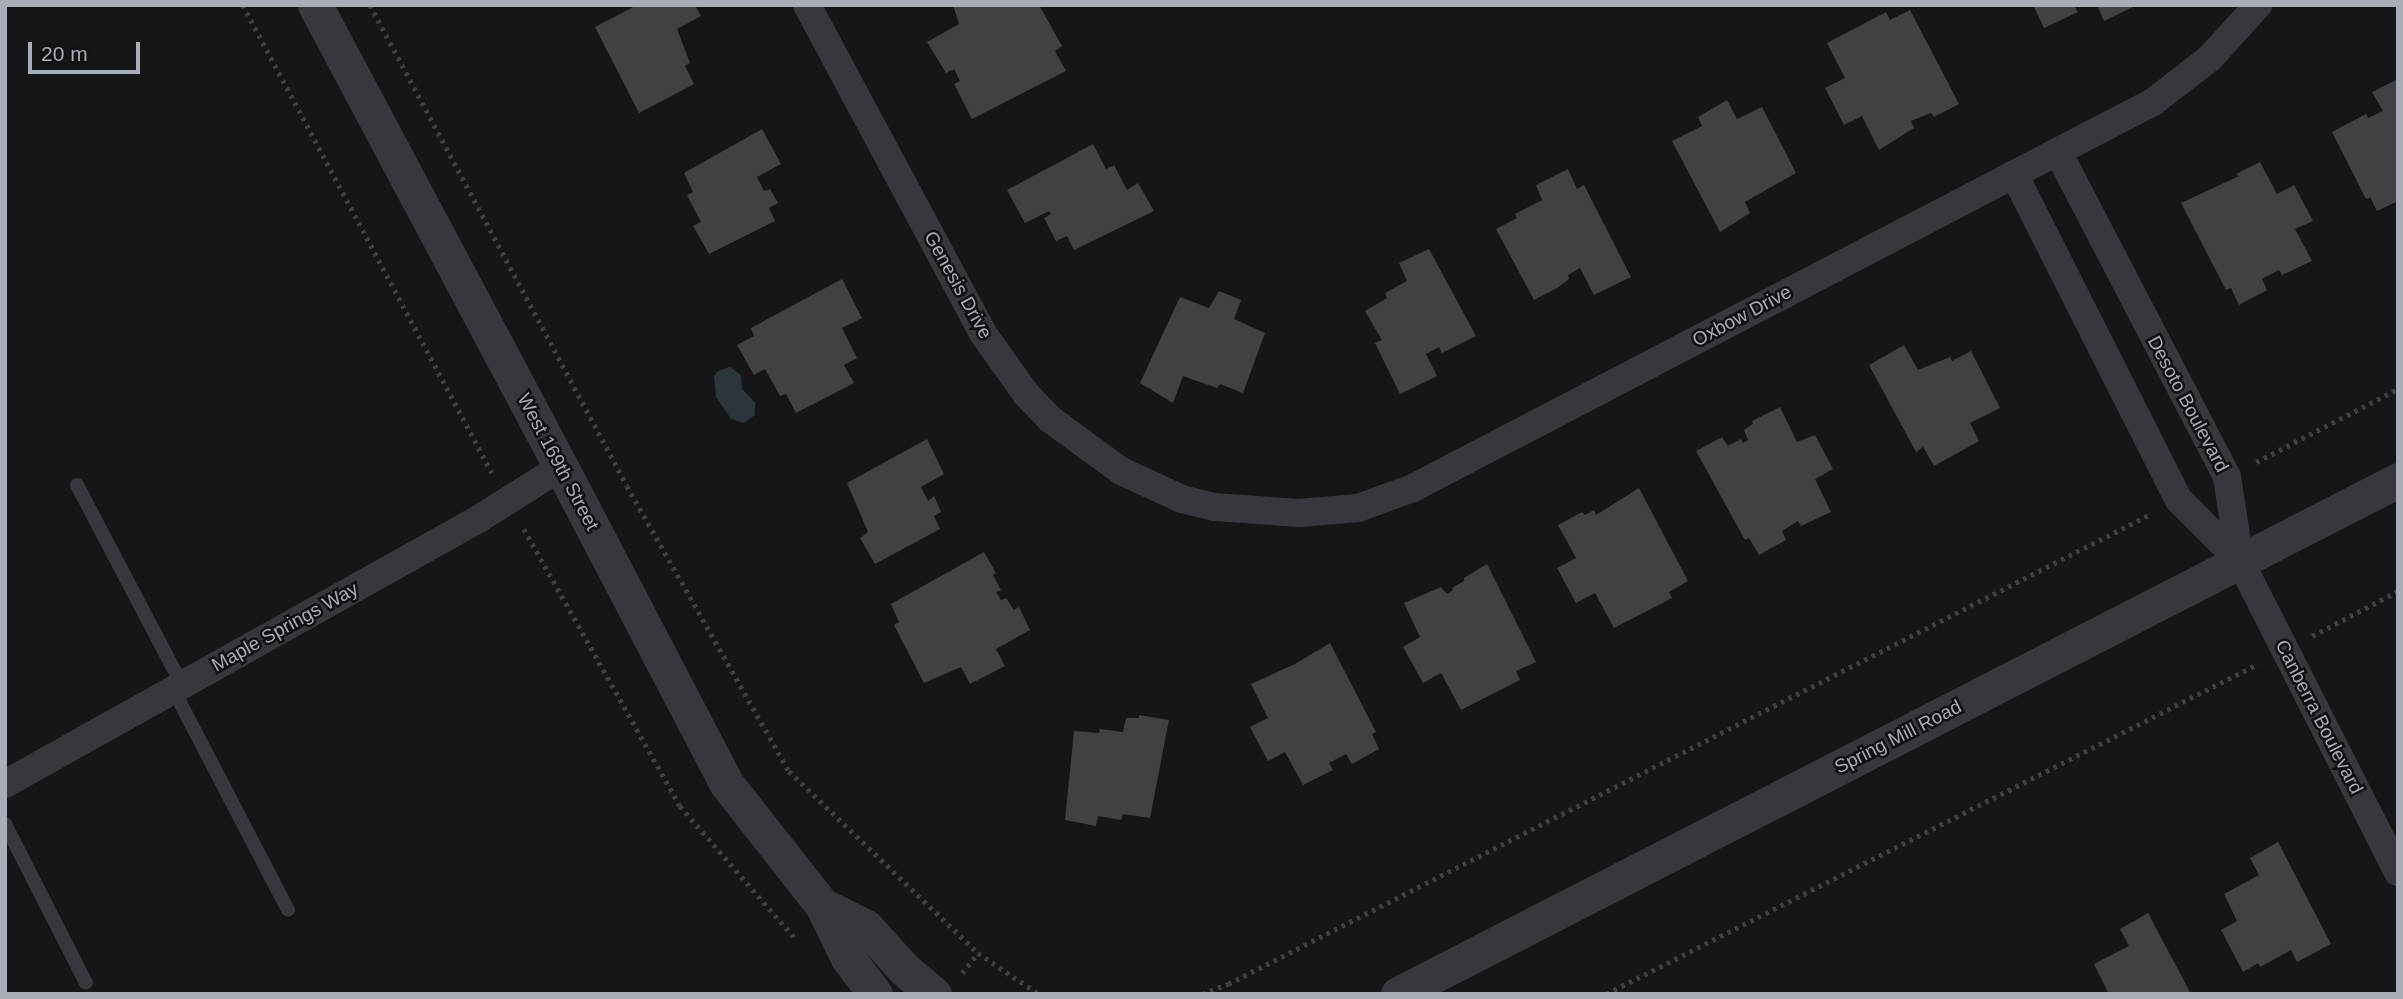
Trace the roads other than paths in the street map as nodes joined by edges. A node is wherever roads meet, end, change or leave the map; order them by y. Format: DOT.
graph roads {
  1 [pos="315,5"];
  2 [pos="807,5"];
  3 [pos="2258,5"];
  4 [pos="2058,152"];
  5 [pos="2014,174"];
  6 [pos="561,467"];
  7 [pos="2398,480"];
  8 [pos="77,485"];
  9 [pos="1182,499"];
  10 [pos="2240,561"];
  11 [pos="178,687"];
  12 [pos="5,784"];
  13 [pos="5,824"];
  14 [pos="2398,872"];
  15 [pos="822,905"];
  16 [pos="288,910"];
  17 [pos="86,983"];
  18 [pos="875,994"];
  19 [pos="933,994"];
  20 [pos="1398,994"];
  1 -- 6 [label="street, West 169th Street"];
  2 -- 9 [label="street, Genesis Drive"];
  3 -- 4 [label="street, Oxbow Drive"];
  4 -- 5 [label="street, Oxbow Drive"];
  4 -- 10 [label="street, Desoto Boulevard"];
  5 -- 9 [label="street, Oxbow Drive"];
  5 -- 10 [label="street"];
  6 -- 11 [label="street, Maple Springs Way"];
  6 -- 15 [label="street, West 169th Street"];
  7 -- 10 [label="street, Spring Mill Road"];
  8 -- 11 [label="lane"];
  10 -- 14 [label="street, Canberra Boulevard"];
  10 -- 20 [label="street, Spring Mill Road"];
  11 -- 12 [label="street, Maple Springs Way"];
  11 -- 16 [label="lane"];
  13 -- 17 [label="lane"];
  15 -- 18 [label="street, West 169th Street"];
  15 -- 19 [label="street, West 169th Street"];
}
